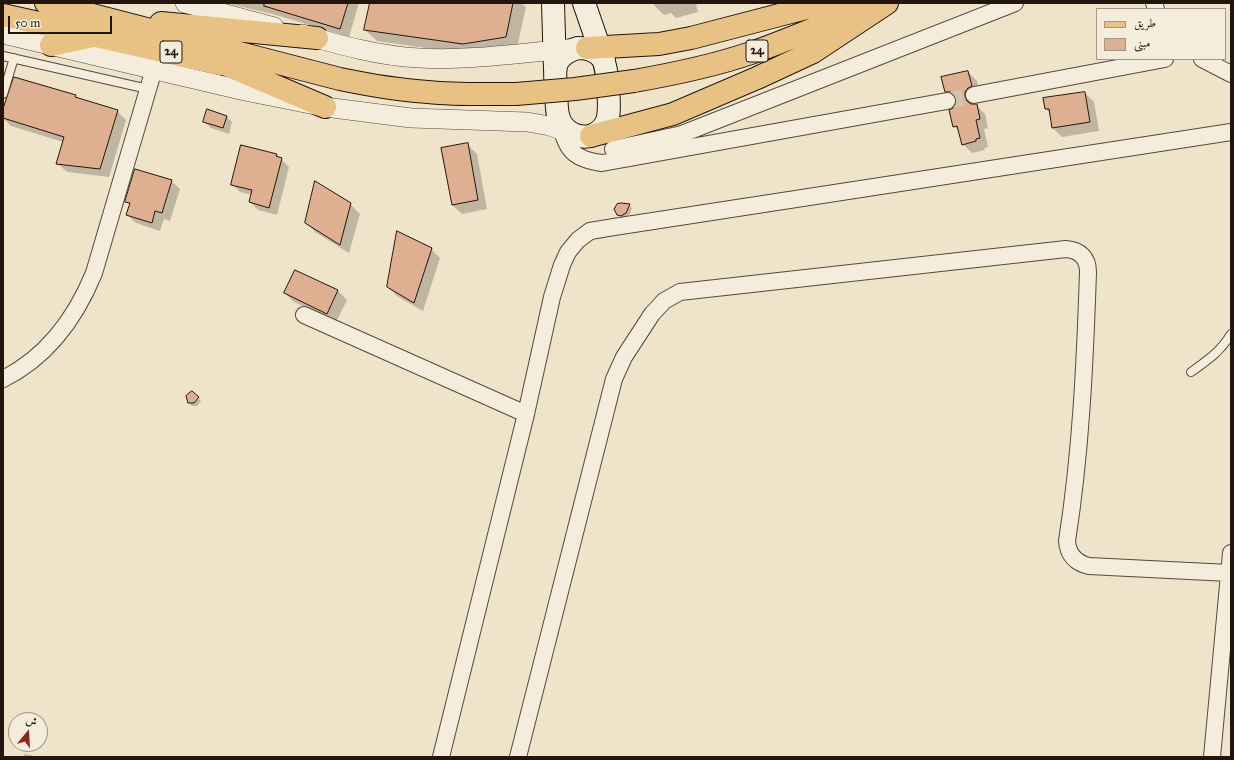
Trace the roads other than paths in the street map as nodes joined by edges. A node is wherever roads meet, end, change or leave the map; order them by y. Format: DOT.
graph roads {
  1 [pos="46,3"];
  2 [pos="73,3"];
  3 [pos="185,3"];
  4 [pos="553,3"];
  5 [pos="584,3"];
  6 [pos="874,3"];
  7 [pos="887,3"];
  8 [pos="1015,3"];
  9 [pos="843,4"];
  10 [pos="3,15"];
  11 [pos="126,24"];
  12 [pos="100,27"];
  13 [pos="3,34"];
  14 [pos="317,38"];
  15 [pos="51,45"];
  16 [pos="592,51"];
  17 [pos="3,56"];
  18 [pos="14,58"];
  19 [pos="555,60"];
  20 [pos="1160,60"];
  21 [pos="1204,60"];
  22 [pos="224,64"];
  23 [pos="154,69"];
  24 [pos="1231,74"];
  25 [pos="340,80"];
  26 [pos="148,89"];
  27 [pos="3,94"];
  28 [pos="974,95"];
  29 [pos="947,101"];
  30 [pos="325,107"];
  31 [pos="1231,132"];
  32 [pos="591,134"];
  33 [pos="304,315"];
  34 [pos="1231,334"];
  35 [pos="1191,372"];
  36 [pos="3,379"];
  37 [pos="526,414"];
  38 [pos="1231,554"];
  39 [pos="1229,573"];
  40 [pos="441,757"];
  41 [pos="518,757"];
  42 [pos="1212,757"];
  1 -- 12 [label="main road, 24"];
  2 -- 12 [label="main road"];
  3 -- 14 [label="street"];
  4 -- 19 [label="main road"];
  5 -- 16 [label="main road"];
  6 -- 9 [label="main road"];
  6 -- 25 [label="main road, 24, bridge"];
  7 -- 32 [label="main road"];
  8 -- 32 [label="street"];
  9 -- 16 [label="main road"];
  10 -- 12 [label="main road, 24"];
  11 -- 12 [label="main road, 24"];
  11 -- 14 [label="main road"];
  11 -- 25 [label="main road, 24"];
  12 -- 15 [label="main road"];
  12 -- 22 [label="main road, 24"];
  13 -- 15 [label="street"];
  14 -- 19 [label="street"];
  15 -- 23 [label="street"];
  16 -- 19 [label="main road"];
  16 -- 32 [label="main road"];
  17 -- 18 [label="lane"];
  18 -- 26 [label="lane"];
  18 -- 27 [label="lane"];
  19 -- 32 [label="main road"];
  20 -- 28 [label="street"];
  21 -- 24 [label="street"];
  22 -- 25 [label="main road, 24"];
  22 -- 30 [label="main road"];
  23 -- 26 [label="street"];
  23 -- 30 [label="street"];
  26 -- 36 [label="street"];
  29 -- 32 [label="street"];
  30 -- 32 [label="street"];
  31 -- 37 [label="street"];
  33 -- 37 [label="street"];
  34 -- 35 [label="lane"];
  37 -- 40 [label="street"];
  38 -- 39 [label="street"];
  39 -- 41 [label="street"];
  39 -- 42 [label="street"];
}
